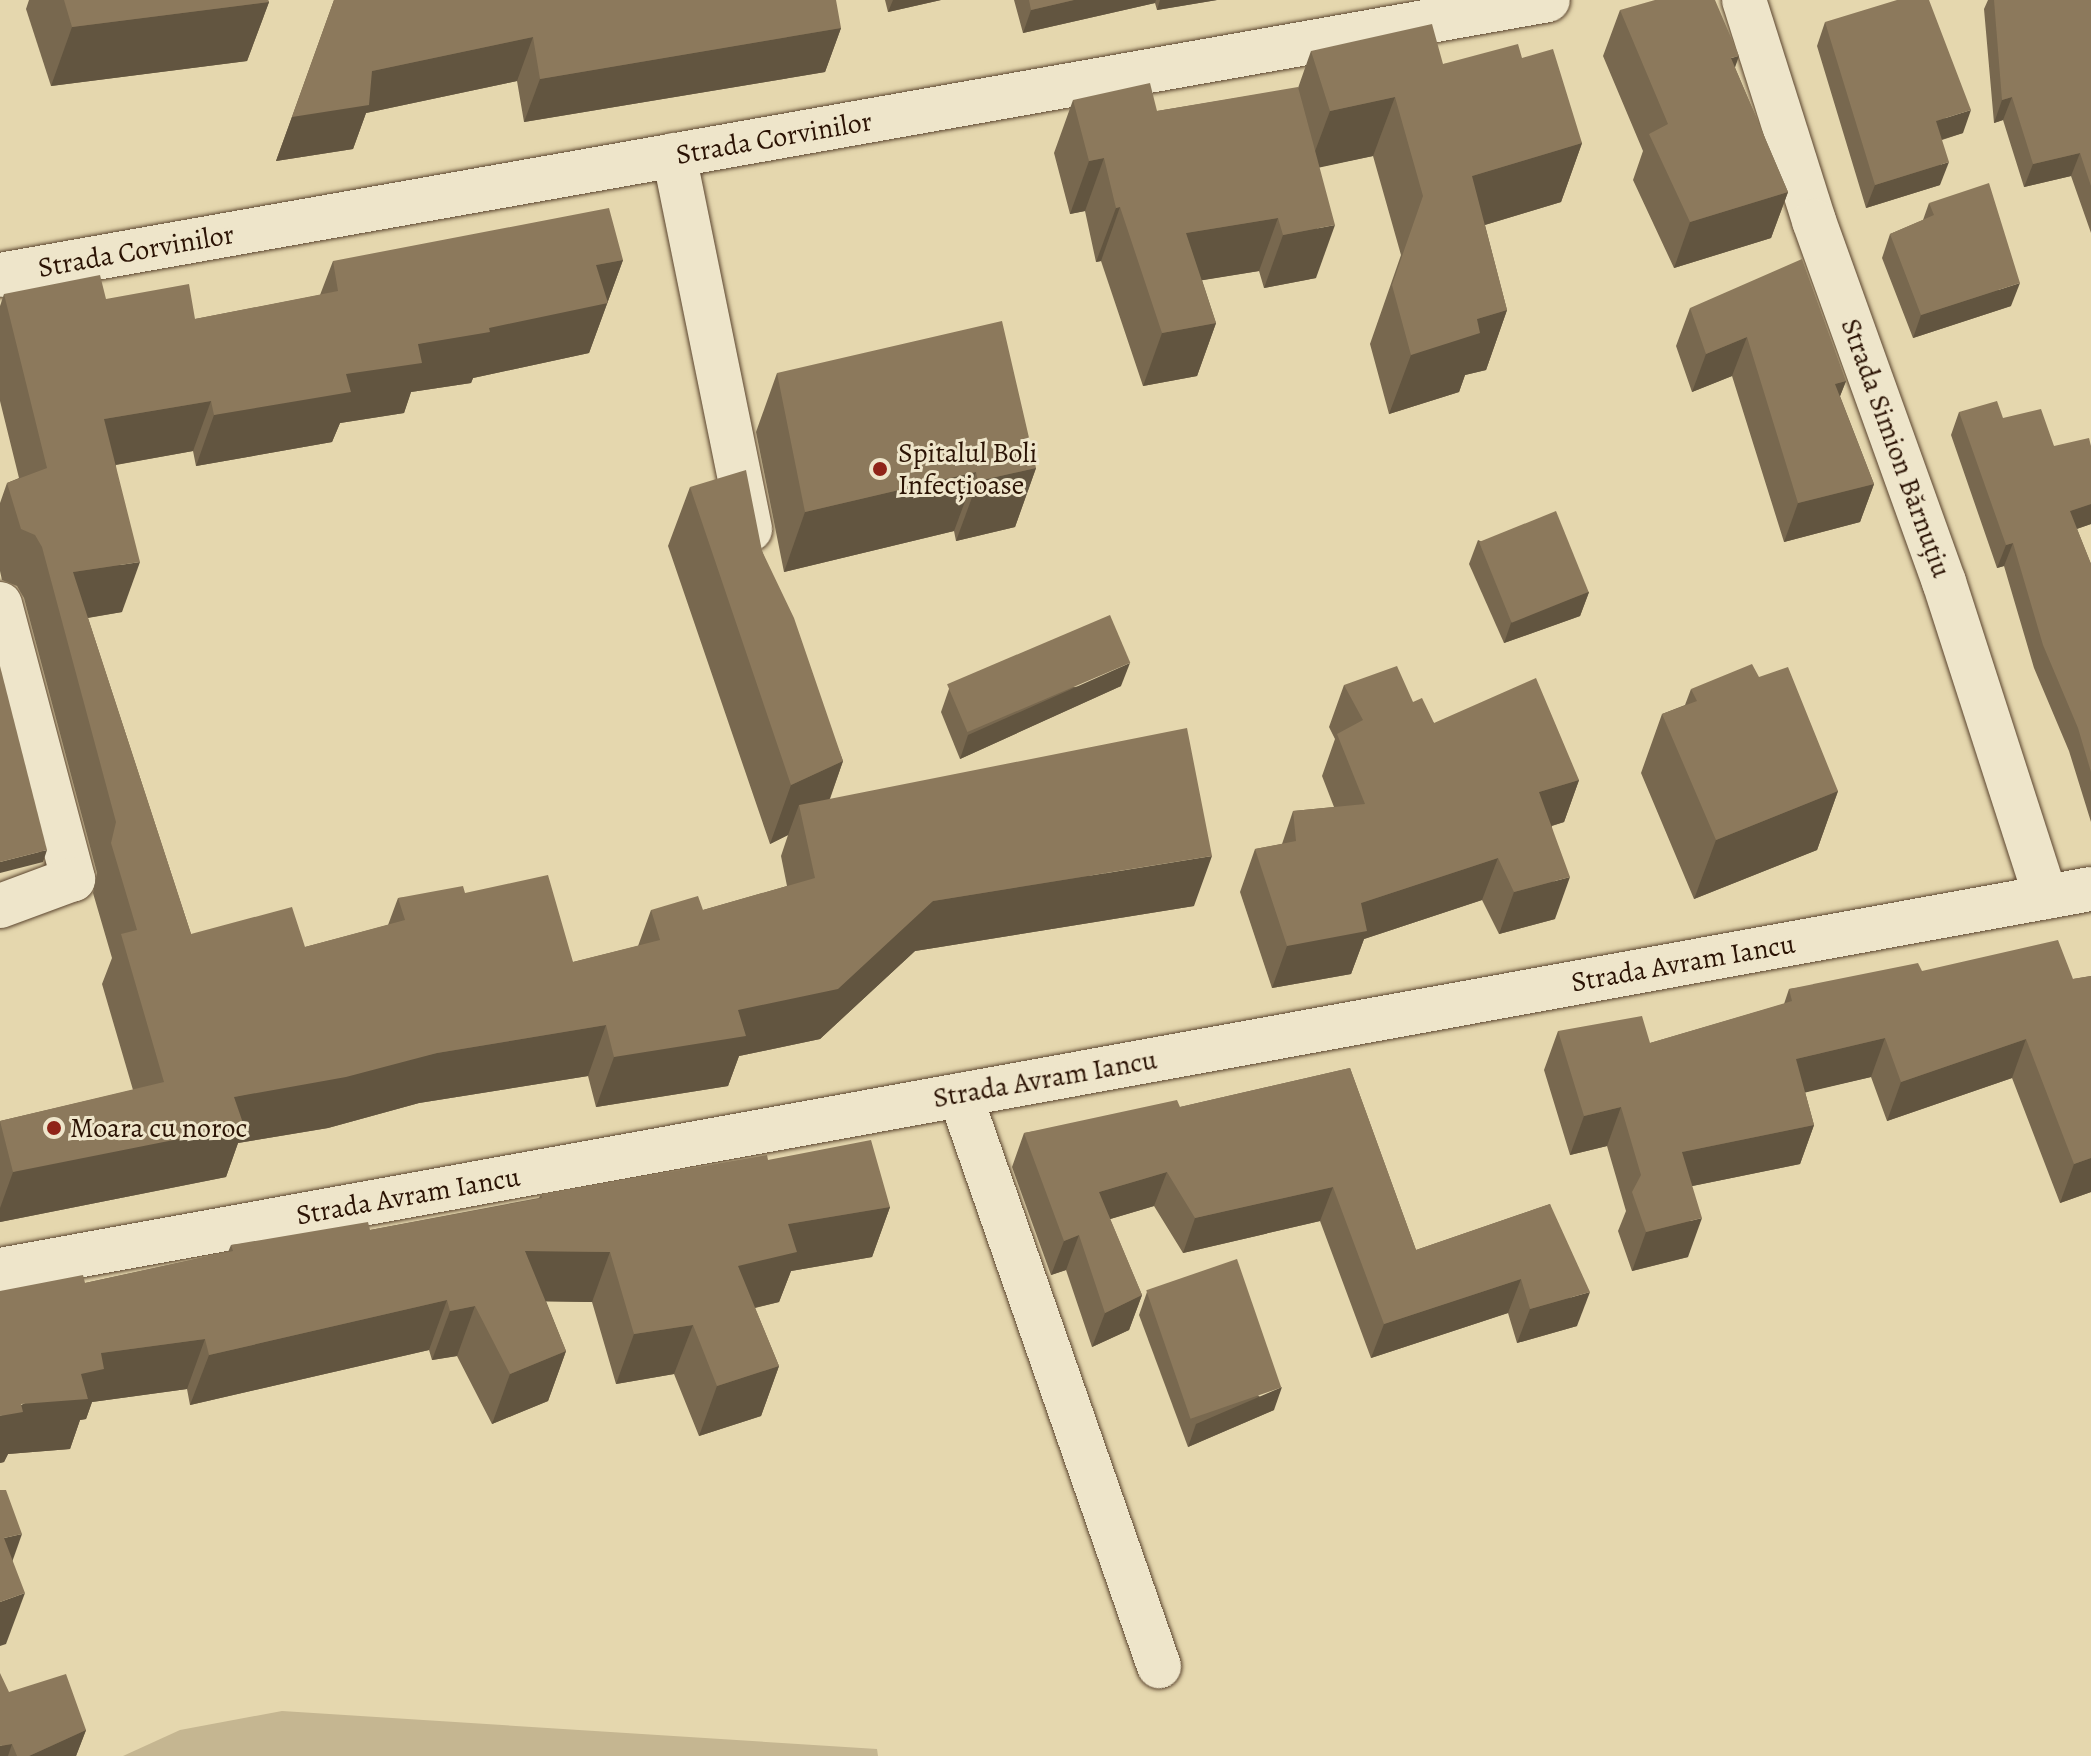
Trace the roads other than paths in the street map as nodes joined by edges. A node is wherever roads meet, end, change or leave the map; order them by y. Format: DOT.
graph roads {
  1 [pos="1548,0"];
  2 [pos="1744,0"];
  3 [pos="674,155"];
  4 [pos="0,275"];
  5 [pos="759,575"];
  6 [pos="0,604"];
  7 [pos="2091,889"];
  8 [pos="2046,897"];
  9 [pos="0,906"];
  10 [pos="960,1095"];
  11 [pos="0,1270"];
  12 [pos="1159,1666"];
  1 -- 3 [label="street, Strada Corvinilor"];
  2 -- 8 [label="street, Strada Simion Bărnuțiu"];
  3 -- 4 [label="street, Strada Corvinilor"];
  3 -- 5 [label="street"];
  6 -- 9 [label="street"];
  7 -- 8 [label="street, Strada Avram Iancu"];
  8 -- 10 [label="street, Strada Avram Iancu"];
  10 -- 11 [label="street, Strada Avram Iancu"];
  10 -- 12 [label="street"];
}
